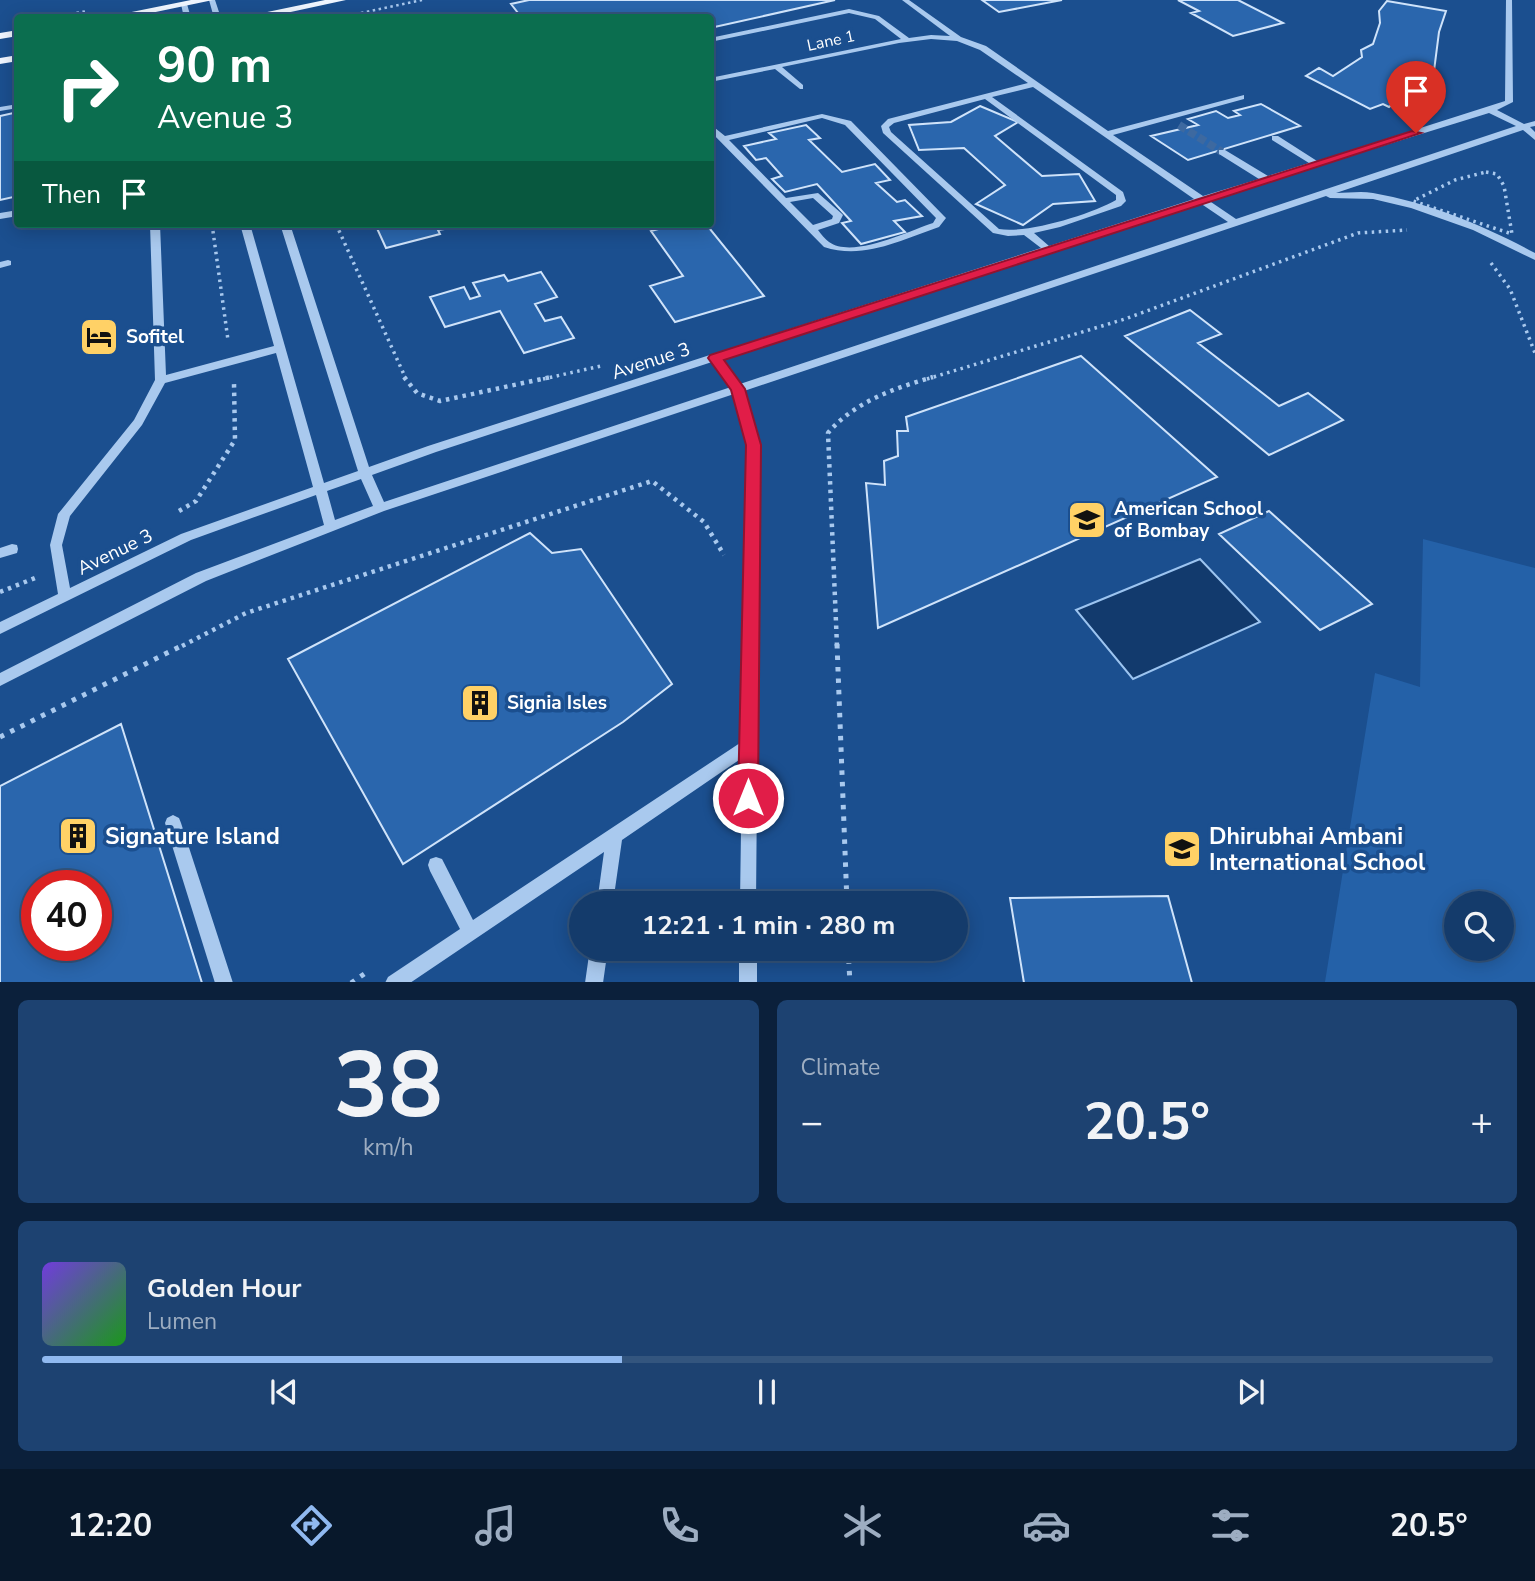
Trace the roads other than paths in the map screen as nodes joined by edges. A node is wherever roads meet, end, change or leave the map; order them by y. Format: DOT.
graph roads {
  1 [pos="210,0"];
  2 [pos="341,0"];
  3 [pos="905,0"];
  4 [pos="1509,0"];
  5 [pos="184,4"];
  6 [pos="318,4"];
  7 [pos="129,14"];
  8 [pos="187,14"];
  9 [pos="265,14"];
  10 [pos="296,14"];
  11 [pos="958,38"];
  12 [pos="714,39"];
  13 [pos="908,40"];
  14 [pos="777,66"];
  15 [pos="714,79"];
  16 [pos="1034,84"];
  17 [pos="800,87"];
  18 [pos="987,97"];
  19 [pos="1241,97"];
  20 [pos="1490,110"];
  21 [pos="1166,117"];
  22 [pos="1179,125"];
  23 [pos="714,129"];
  24 [pos="1532,129"];
  25 [pos="1106,134"];
  26 [pos="1275,138"];
  27 [pos="723,139"];
  28 [pos="1222,152"];
  29 [pos="1316,164"];
  30 [pos="1266,179"];
  31 [pos="1318,195"];
  32 [pos="1200,200"];
  33 [pos="784,201"];
  34 [pos="1235,223"];
  35 [pos="155,228"];
  36 [pos="246,228"];
  37 [pos="286,228"];
  38 [pos="811,229"];
  39 [pos="1026,232"];
  40 [pos="1049,250"];
  41 [pos="1535,257"];
  42 [pos="280,348"];
  43 [pos="715,358"];
  44 [pos="161,380"];
  45 [pos="738,389"];
  46 [pos="365,473"];
  47 [pos="319,490"];
  48 [pos="380,508"];
  49 [pos="331,528"];
  50 [pos="65,596"];
  51 [pos="0,628"];
  52 [pos="0,680"];
  53 [pos="748,746"];
  54 [pos="173,823"];
  55 [pos="614,835"];
  56 [pos="436,865"];
  57 [pos="607,891"];
  58 [pos="748,891"];
  59 [pos="470,932"];
  60 [pos="597,961"];
  61 [pos="748,961"];
  62 [pos="224,982"];
  63 [pos="394,982"];
  64 [pos="594,982"];
  65 [pos="748,982"];
  1 -- 5 [label="main road"];
  2 -- 6 [label="main road"];
  3 -- 11 [label="street"];
  4 -- 20 [label="street"];
  5 -- 7 [label="main road"];
  5 -- 8 [label="street"];
  6 -- 9 [label="main road"];
  6 -- 10 [label="main road"];
  11 -- 13 [label="street, Lane 1"];
  11 -- 16 [label="street"];
  12 -- 13 [label="street"];
  13 -- 14 [label="street, Lane 1"];
  14 -- 15 [label="street, Lane 1"];
  14 -- 17 [label="street"];
  16 -- 18 [label="street"];
  16 -- 25 [label="street"];
  18 -- 39 [label="street"];
  18 -- 39 [label="street"];
  19 -- 21 [label="street"];
  20 -- 24 [label="street"];
  20 -- 29 [label="street, Avenue 3"];
  21 -- 22 [label="street"];
  21 -- 25 [label="street"];
  23 -- 27 [label="street"];
  24 -- 31 [label="street"];
  25 -- 32 [label="street"];
  26 -- 29 [label="street"];
  27 -- 33 [label="street"];
  27 -- 38 [label="street"];
  28 -- 30 [label="street"];
  29 -- 30 [label="street, Avenue 3"];
  30 -- 32 [label="street, Avenue 3"];
  31 -- 34 [label="street"];
  31 -- 41 [label="street"];
  32 -- 34 [label="street"];
  32 -- 40 [label="street, Avenue 3"];
  33 -- 38 [label="street"];
  33 -- 38 [label="street"];
  34 -- 45 [label="street"];
  35 -- 44 [label="street"];
  36 -- 42 [label="street"];
  37 -- 46 [label="street"];
  39 -- 40 [label="street"];
  40 -- 43 [label="street, Avenue 3"];
  42 -- 44 [label="street"];
  42 -- 47 [label="street"];
  43 -- 45 [label="street"];
  43 -- 46 [label="street, Avenue 3"];
  44 -- 50 [label="street"];
  45 -- 48 [label="street"];
  45 -- 53 [label="street"];
  46 -- 47 [label="street, Avenue 3"];
  46 -- 48 [label="street"];
  47 -- 49 [label="street"];
  47 -- 50 [label="street, Avenue 3"];
  48 -- 49 [label="street"];
  49 -- 52 [label="street"];
  50 -- 51 [label="street, Avenue 3"];
  53 -- 55 [label="street"];
  53 -- 58 [label="street"];
  54 -- 62 [label="street"];
  55 -- 57 [label="street"];
  55 -- 59 [label="street"];
  56 -- 59 [label="street"];
  59 -- 63 [label="street"];
  60 -- 64 [label="street"];
  61 -- 65 [label="street"];
}
